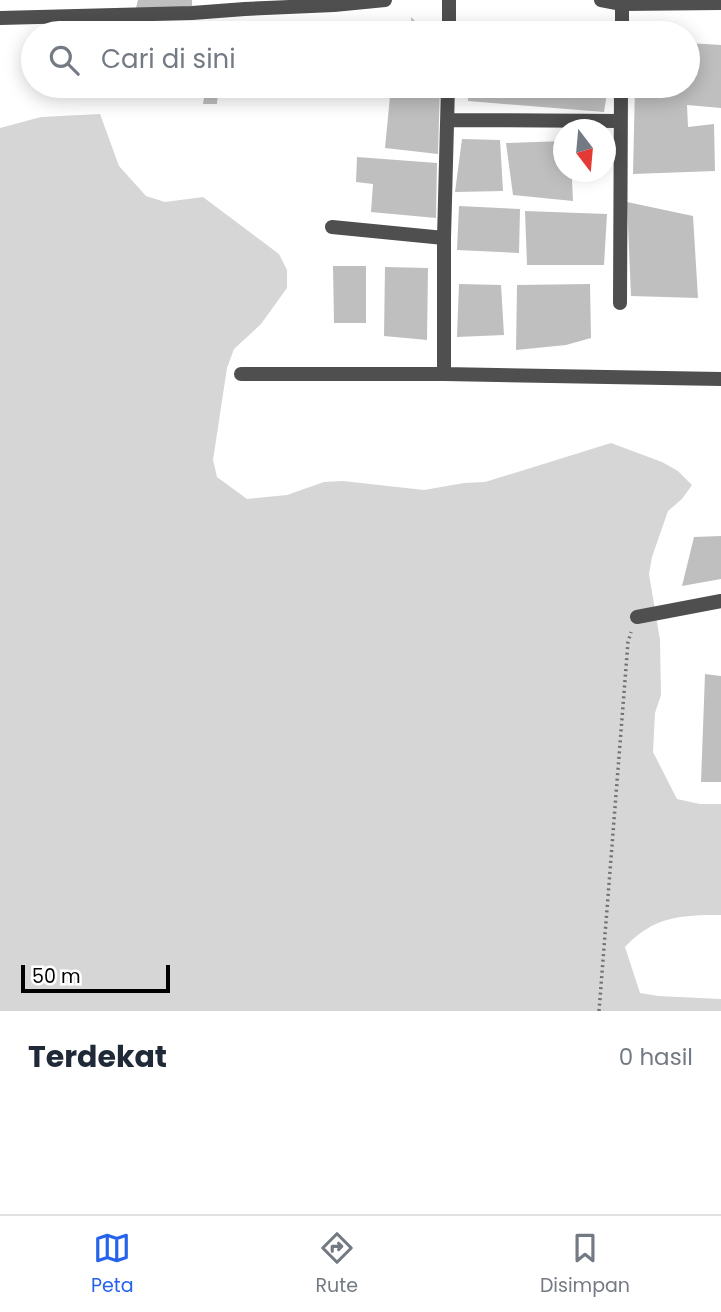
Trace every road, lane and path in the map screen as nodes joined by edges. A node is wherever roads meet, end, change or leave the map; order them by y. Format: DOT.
graph roads {
  1 [pos="385,0"];
  2 [pos="449,0"];
  3 [pos="601,0"];
  4 [pos="721,3"];
  5 [pos="622,4"];
  6 [pos="0,18"];
  7 [pos="449,21"];
  8 [pos="622,21"];
  9 [pos="448,98"];
  10 [pos="621,98"];
  11 [pos="448,120"];
  12 [pos="620,121"];
  13 [pos="332,228"];
  14 [pos="444,238"];
  15 [pos="620,303"];
  16 [pos="241,374"];
  17 [pos="444,374"];
  18 [pos="721,379"];
  19 [pos="721,601"];
  20 [pos="637,617"];
  21 [pos="599,1011"];
  1 -- 6 [label="street"];
  2 -- 7 [label="street"];
  3 -- 5 [label="street"];
  4 -- 5 [label="street"];
  5 -- 8 [label="street"];
  9 -- 11 [label="street"];
  10 -- 12 [label="street"];
  11 -- 12 [label="street"];
  11 -- 14 [label="street"];
  12 -- 15 [label="street"];
  13 -- 14 [label="street"];
  14 -- 17 [label="street"];
  16 -- 17 [label="street"];
  17 -- 18 [label="street"];
  19 -- 20 [label="street"];
  20 -- 21 [label="path"];
}
